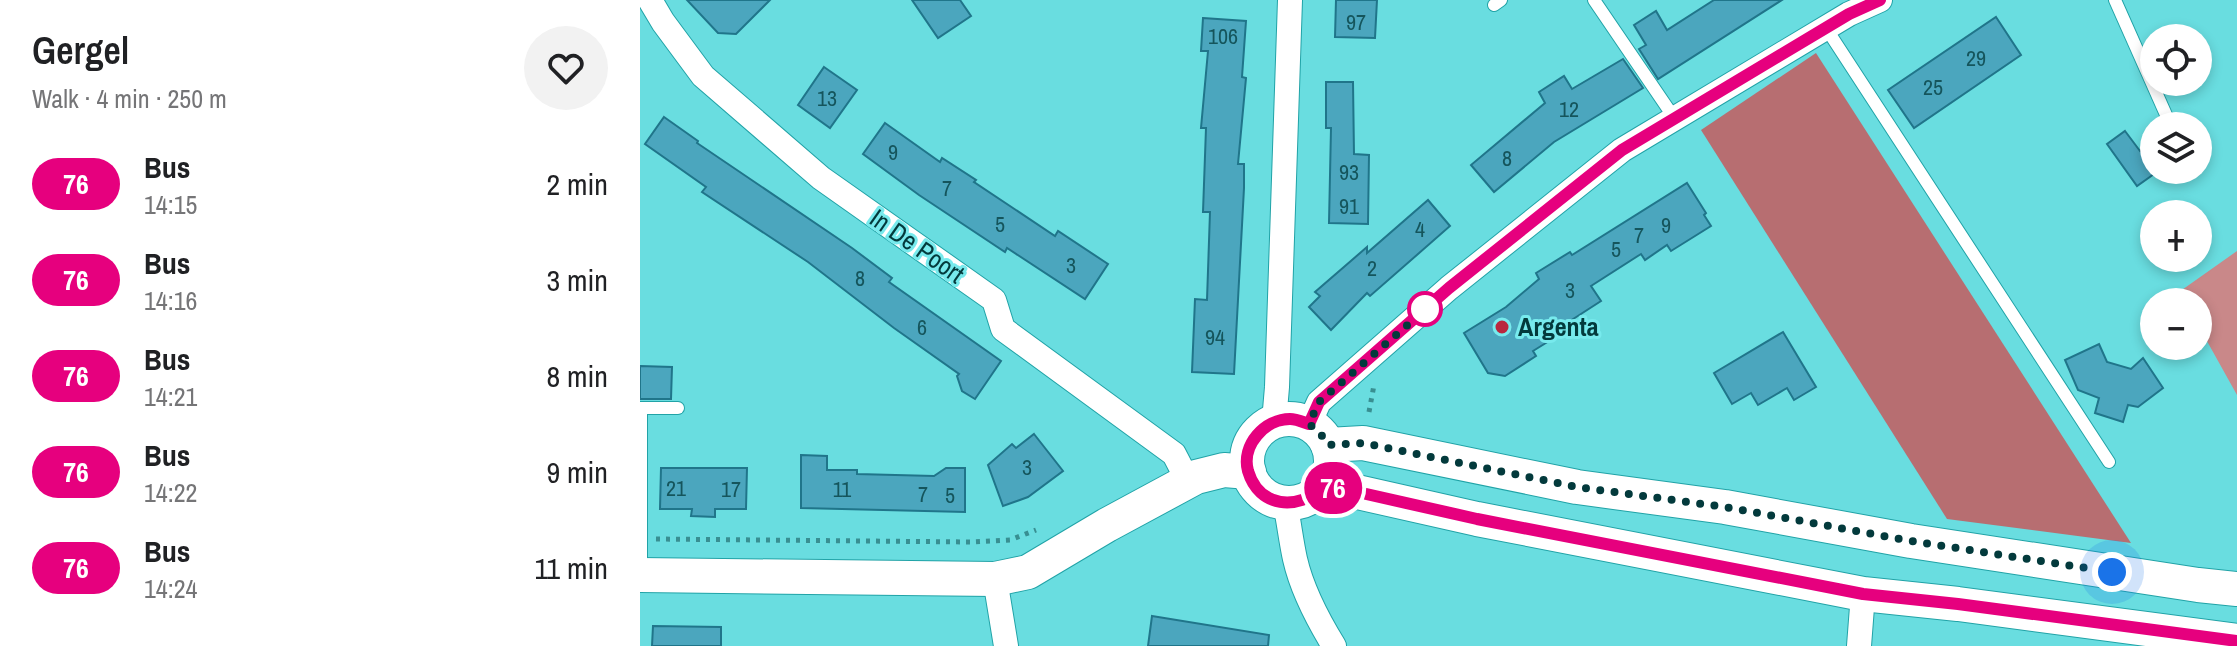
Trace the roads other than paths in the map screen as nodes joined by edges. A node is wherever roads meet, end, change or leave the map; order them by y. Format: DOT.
graph roads {
  1 [pos="650,0"];
  2 [pos="1290,0"];
  3 [pos="1594,0"];
  4 [pos="1880,0"];
  5 [pos="2115,0"];
  6 [pos="1826,28"];
  7 [pos="2165,112"];
  8 [pos="1675,119"];
  9 [pos="641,408"];
  10 [pos="678,408"];
  11 [pos="1274,422"];
  12 [pos="1318,434"];
  13 [pos="2109,462"];
  14 [pos="1249,472"];
  15 [pos="1188,481"];
  16 [pos="1323,487"];
  17 [pos="1285,503"];
  18 [pos="641,539"];
  19 [pos="640,575"];
  20 [pos="995,579"];
  21 [pos="2237,589"];
  22 [pos="1863,594"];
  23 [pos="2237,641"];
  24 [pos="1006,646"];
  25 [pos="1334,646"];
  26 [pos="1859,646"];
  1 -- 15 [label="street, In De Poort"];
  2 -- 11 [label="street"];
  3 -- 8 [label="lane"];
  4 -- 6 [label="street"];
  5 -- 7 [label="lane"];
  6 -- 8 [label="street"];
  6 -- 13 [label="lane"];
  8 -- 12 [label="street"];
  9 -- 10 [label="lane"];
  9 -- 18 [label="lane"];
  11 -- 12 [label="main road"];
  11 -- 14 [label="main road"];
  12 -- 16 [label="main road"];
  12 -- 21 [label="main road"];
  14 -- 15 [label="main road"];
  14 -- 17 [label="main road"];
  15 -- 20 [label="main road"];
  16 -- 17 [label="main road"];
  16 -- 22 [label="main road"];
  17 -- 25 [label="street"];
  18 -- 19 [label="lane"];
  19 -- 20 [label="main road"];
  20 -- 24 [label="street"];
  22 -- 23 [label="main road"];
  22 -- 26 [label="street"];
}
